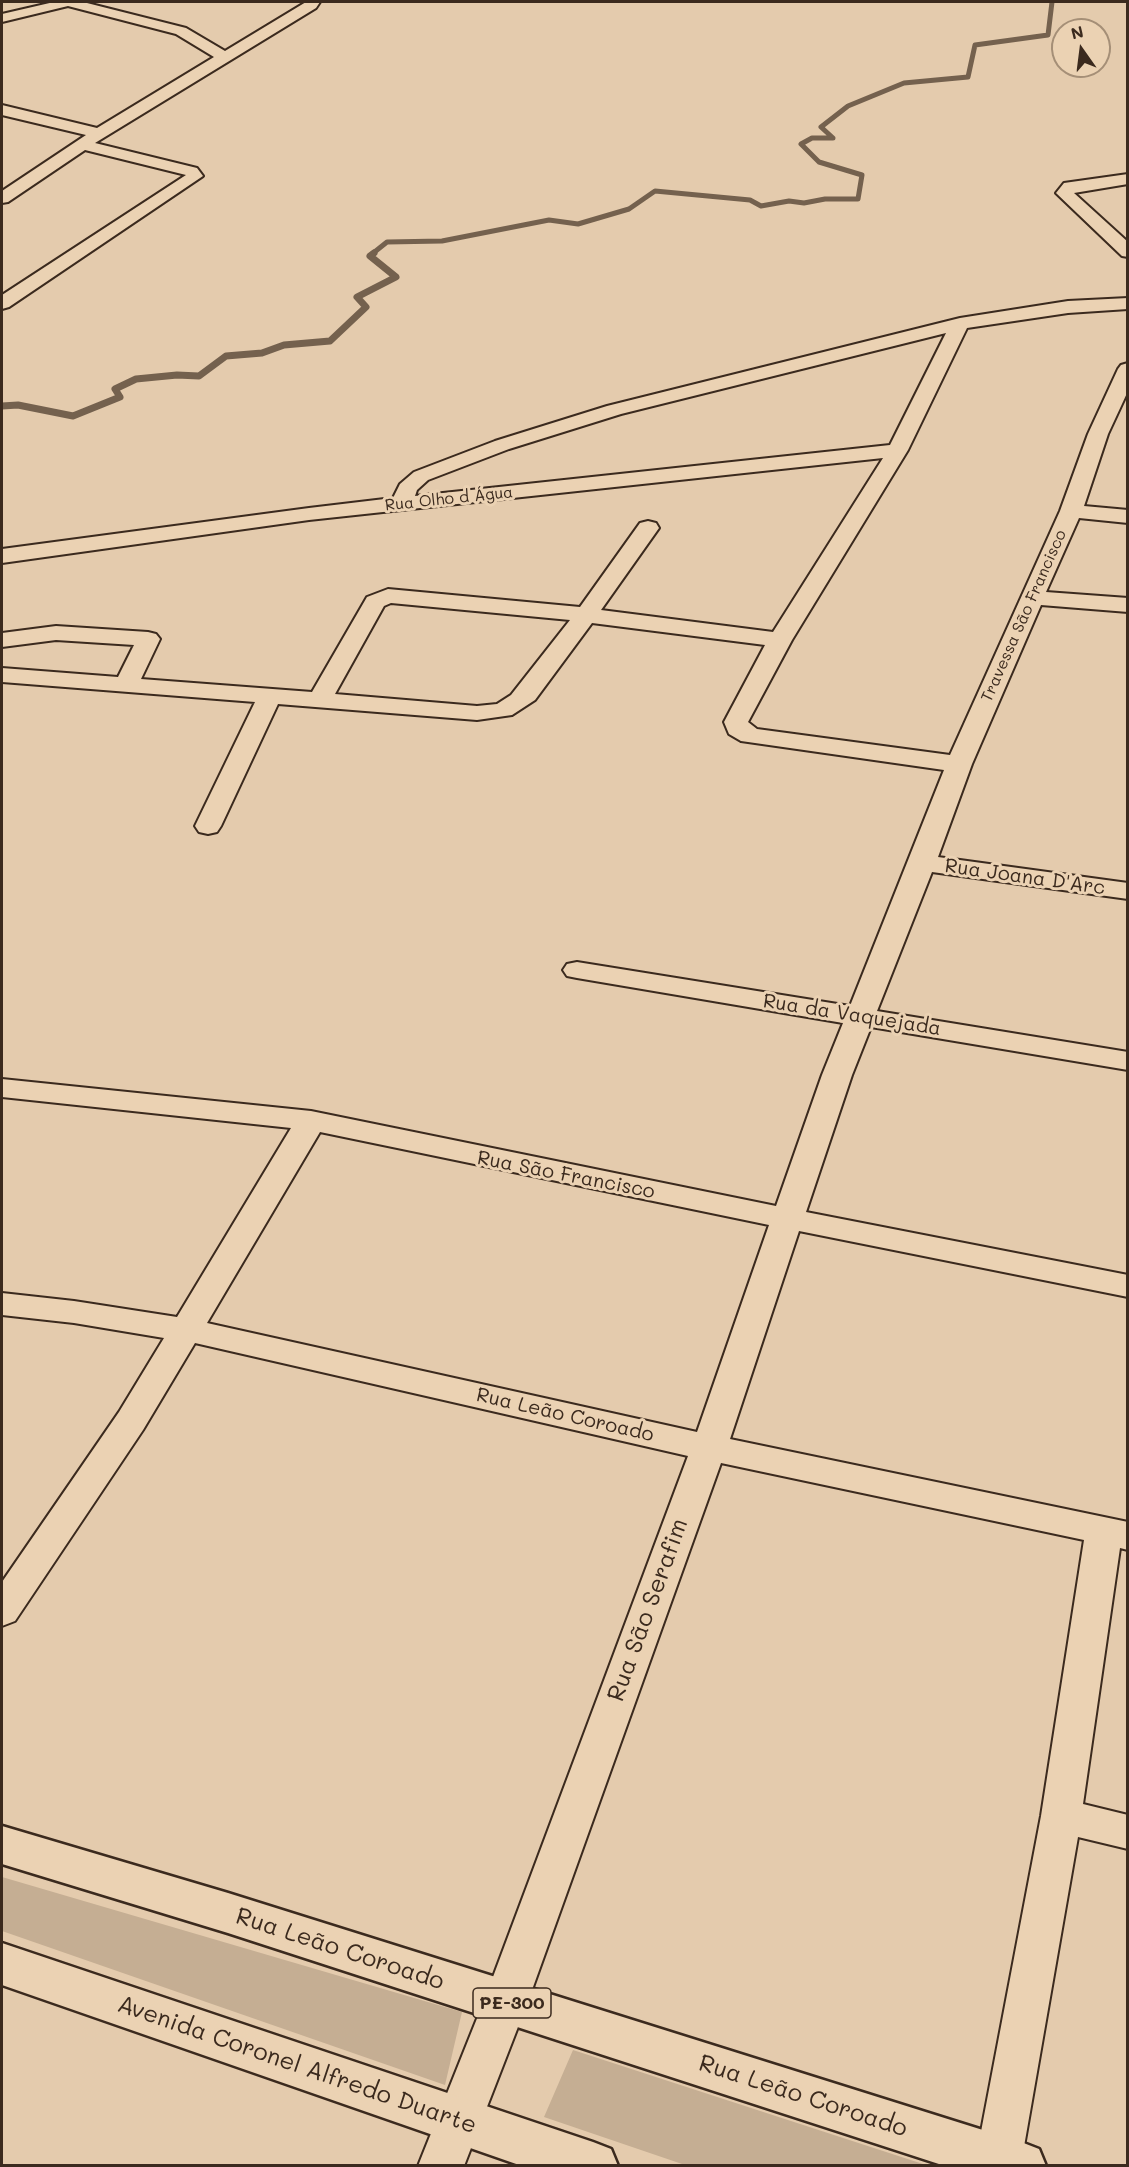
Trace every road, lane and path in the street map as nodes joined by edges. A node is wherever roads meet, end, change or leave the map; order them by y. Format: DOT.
graph roads {
  1 [pos="69,2"];
  2 [pos="313,2"];
  3 [pos="2,18"];
  4 [pos="225,57"];
  5 [pos="2,110"];
  6 [pos="99,133"];
  7 [pos="81,144"];
  8 [pos="1128,179"];
  9 [pos="2,198"];
  10 [pos="1128,252"];
  11 [pos="2,303"];
  12 [pos="1128,303"];
  13 [pos="960,324"];
  14 [pos="1128,369"];
  15 [pos="898,450"];
  16 [pos="402,504"];
  17 [pos="1071,511"];
  18 [pos="1128,517"];
  19 [pos="648,528"];
  20 [pos="2,556"];
  21 [pos="1032,598"];
  22 [pos="1128,605"];
  23 [pos="586,615"];
  24 [pos="2,640"];
  25 [pos="780,640"];
  26 [pos="2,675"];
  27 [pos="127,683"];
  28 [pos="269,698"];
  29 [pos="319,701"];
  30 [pos="959,764"];
  31 [pos="208,825"];
  32 [pos="922,863"];
  33 [pos="1128,891"];
  34 [pos="578,969"];
  35 [pos="861,1017"];
  36 [pos="1128,1061"];
  37 [pos="2,1088"];
  38 [pos="310,1121"];
  39 [pos="789,1219"];
  40 [pos="1128,1286"];
  41 [pos="2,1304"];
  42 [pos="187,1330"];
  43 [pos="709,1448"];
  44 [pos="1116,1533"];
  45 [pos="2,1611"];
  46 [pos="1061,1816"];
  47 [pos="1128,1832"];
  48 [pos="2,1845"];
  49 [pos="2,1964"];
  50 [pos="506,2001"];
  51 [pos="458,2121"];
  52 [pos="1010,2162"];
  53 [pos="441,2166"];
  54 [pos="592,2166"];
  1 -- 3 [label="street"];
  1 -- 4 [label="street"];
  2 -- 4 [label="street"];
  4 -- 6 [label="street"];
  5 -- 6 [label="street"];
  6 -- 7 [label="street"];
  7 -- 9 [label="street"];
  7 -- 11 [label="street"];
  8 -- 10 [label="street"];
  12 -- 13 [label="street"];
  13 -- 15 [label="street"];
  13 -- 16 [label="street"];
  14 -- 17 [label="street, Travessa São Francisco"];
  15 -- 16 [label="street, Rua Olho d Água"];
  15 -- 25 [label="street"];
  16 -- 20 [label="street, Rua Olho d Água"];
  17 -- 18 [label="street"];
  17 -- 21 [label="street, Travessa São Francisco"];
  19 -- 23 [label="street"];
  21 -- 22 [label="street"];
  21 -- 30 [label="street, Travessa São Francisco"];
  23 -- 25 [label="street"];
  23 -- 29 [label="street"];
  23 -- 29 [label="street"];
  24 -- 27 [label="street"];
  25 -- 30 [label="street"];
  26 -- 27 [label="street"];
  27 -- 28 [label="street"];
  28 -- 29 [label="street"];
  28 -- 31 [label="street"];
  30 -- 32 [label="street, Travessa São Francisco"];
  32 -- 33 [label="street, Rua Joana D'Arc"];
  32 -- 35 [label="street, Travessa São Francisco"];
  34 -- 35 [label="street, Rua da Vaquejada"];
  35 -- 36 [label="street, Rua da Vaquejada"];
  35 -- 39 [label="street, Rua São Serafim"];
  37 -- 38 [label="street, Rua São Francisco"];
  38 -- 39 [label="street, Rua São Francisco"];
  38 -- 42 [label="street"];
  39 -- 40 [label="street, Rua São Francisco"];
  39 -- 43 [label="street, Rua São Serafim"];
  41 -- 42 [label="street, Rua Leão Coroado"];
  42 -- 43 [label="street, Rua Leão Coroado"];
  42 -- 45 [label="street"];
  43 -- 44 [label="street, Rua Leão Coroado"];
  43 -- 50 [label="street, Rua São Serafim"];
  44 -- 46 [label="street"];
  46 -- 47 [label="street"];
  46 -- 52 [label="street"];
  48 -- 50 [label="main road, Rua Leão Coroado / PE-300"];
  49 -- 51 [label="main road, Avenida Coronel Alfredo Duarte"];
  50 -- 51 [label="street, Rua São Serafim"];
  50 -- 52 [label="main road, Rua Leão Coroado / PE-300"];
  51 -- 53 [label="street, Rua São Serafim"];
  51 -- 54 [label="main road, Avenida Coronel Alfredo Duarte"];
}
